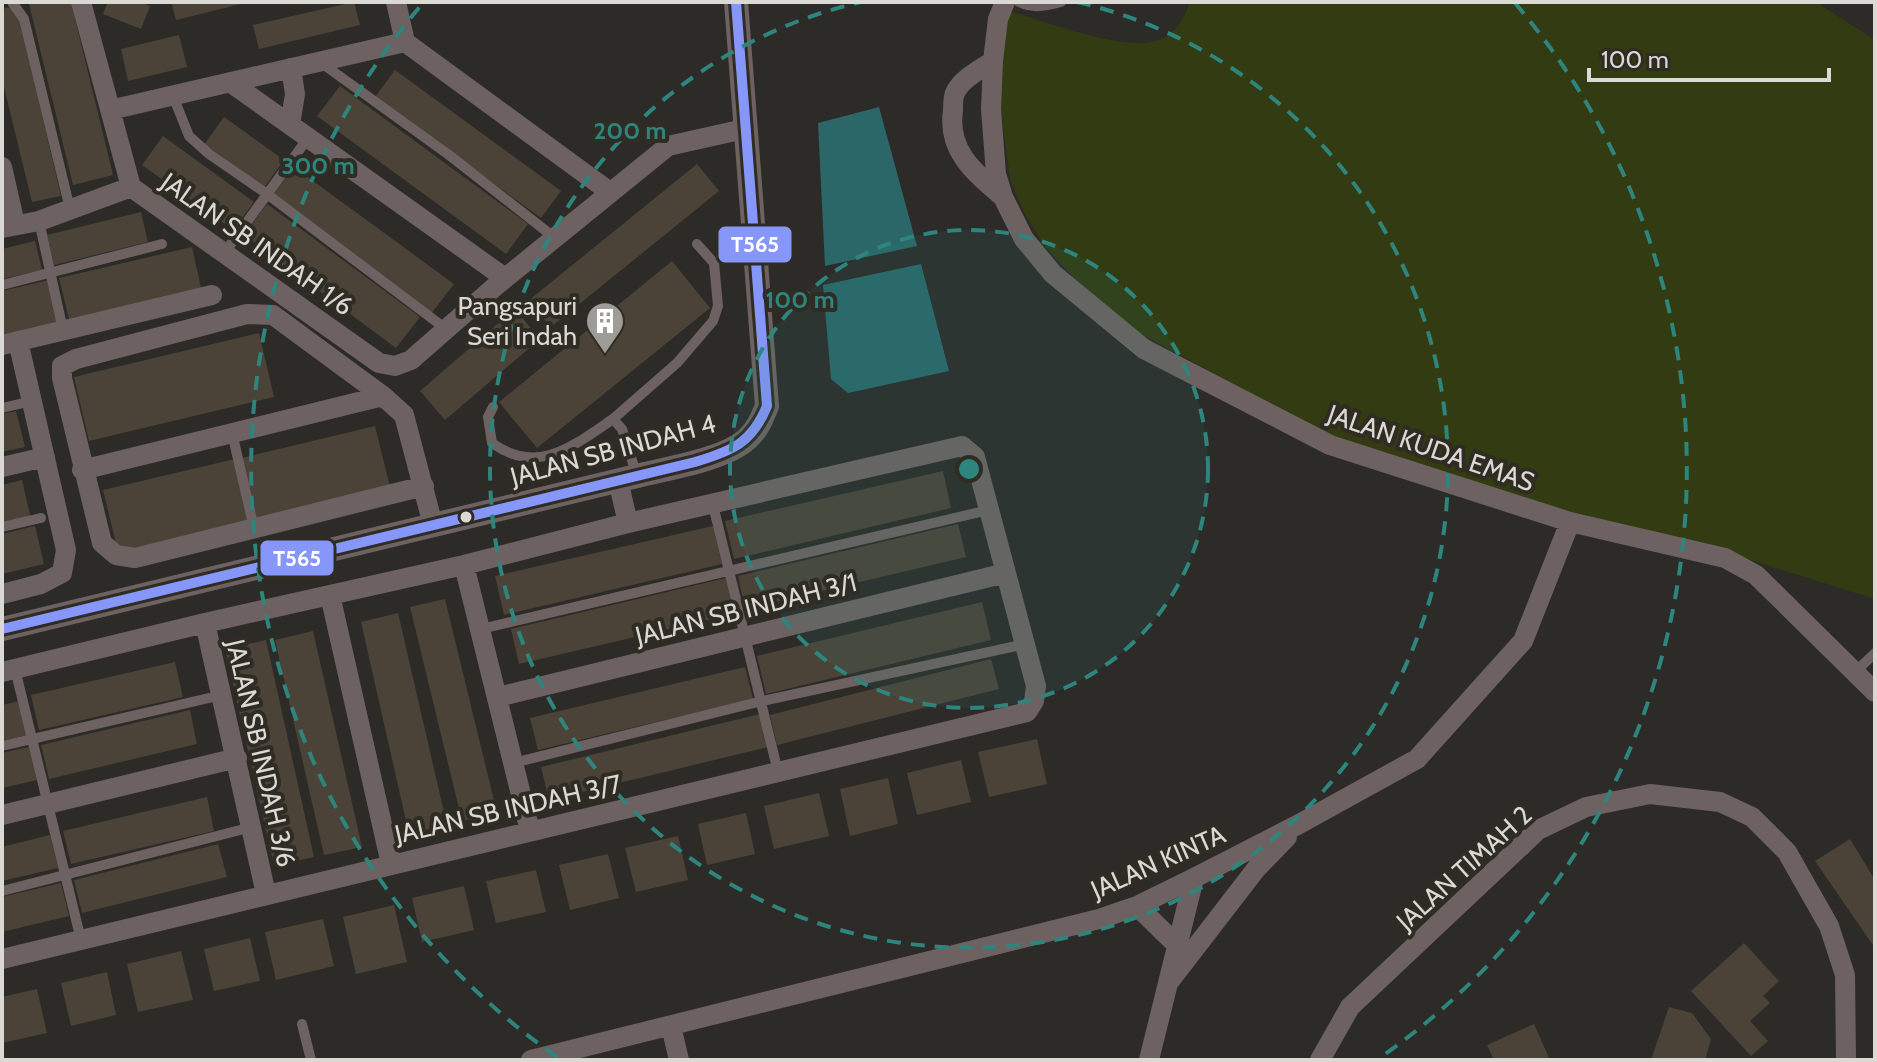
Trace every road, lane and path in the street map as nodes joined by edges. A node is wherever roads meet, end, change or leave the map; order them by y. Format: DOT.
graph roads {
  1 [pos="12,2"];
  2 [pos="81,2"];
  3 [pos="396,2"];
  4 [pos="736,2"];
  5 [pos="1005,2"];
  6 [pos="1019,2"];
  7 [pos="1061,2"];
  8 [pos="405,42"];
  9 [pos="993,61"];
  10 [pos="320,62"];
  11 [pos="291,68"];
  12 [pos="230,82"];
  13 [pos="173,96"];
  14 [pos="110,110"];
  15 [pos="290,125"];
  16 [pos="744,129"];
  17 [pos="308,138"];
  18 [pos="2,167"];
  19 [pos="131,187"];
  20 [pos="610,192"];
  21 [pos="267,194"];
  22 [pos="1003,197"];
  23 [pos="70,209"];
  24 [pos="39,221"];
  25 [pos="9,226"];
  26 [pos="555,238"];
  27 [pos="162,244"];
  28 [pos="697,244"];
  29 [pos="225,252"];
  30 [pos="50,272"];
  31 [pos="505,278"];
  32 [pos="2,285"];
  33 [pos="212,295"];
  34 [pos="446,329"];
  35 [pos="63,330"];
  36 [pos="10,343"];
  37 [pos="383,396"];
  38 [pos="32,401"];
  39 [pos="493,407"];
  40 [pos="2,408"];
  41 [pos="613,419"];
  42 [pos="232,433"];
  43 [pos="45,457"];
  44 [pos="2,467"];
  45 [pos="82,470"];
  46 [pos="628,478"];
  47 [pos="424,486"];
  48 [pos="713,505"];
  49 [pos="989,510"];
  50 [pos="41,518"];
  51 [pos="1570,522"];
  52 [pos="628,523"];
  53 [pos="433,525"];
  54 [pos="2,527"];
  55 [pos="254,528"];
  56 [pos="464,565"];
  57 [pos="729,571"];
  58 [pos="1006,573"];
  59 [pos="2,594"];
  60 [pos="330,595"];
  61 [pos="205,623"];
  62 [pos="2,629"];
  63 [pos="481,629"];
  64 [pos="745,635"];
  65 [pos="1025,644"];
  66 [pos="1875,653"];
  67 [pos="8,670"];
  68 [pos="1855,672"];
  69 [pos="1875,692"];
  70 [pos="222,695"];
  71 [pos="498,697"];
  72 [pos="762,701"];
  73 [pos="33,739"];
  74 [pos="2,746"];
  75 [pos="237,758"];
  76 [pos="513,763"];
  77 [pos="778,772"];
  78 [pos="49,804"];
  79 [pos="2,815"];
  80 [pos="1301,823"];
  81 [pos="252,827"];
  82 [pos="530,831"];
  83 [pos="391,864"];
  84 [pos="64,874"];
  85 [pos="1194,878"];
  86 [pos="2,891"];
  87 [pos="266,894"];
  88 [pos="1137,906"];
  89 [pos="81,940"];
  90 [pos="1178,946"];
  91 [pos="2,959"];
  92 [pos="1169,982"];
  93 [pos="302,1024"];
  94 [pos="671,1026"];
  95 [pos="311,1060"];
  96 [pos="531,1060"];
  97 [pos="679,1060"];
  98 [pos="1149,1060"];
  99 [pos="1320,1060"];
  100 [pos="1846,1060"];
  1 -- 23 [label="lane"];
  2 -- 14 [label="street, JALAN SB INDAH 1/6"];
  3 -- 8 [label="street"];
  4 -- 16 [label="street, JALAN SB INDAH 4"];
  5 -- 9 [label="street, JALAN KUDA EMAS"];
  6 -- 7 [label="lane"];
  8 -- 10 [label="street"];
  8 -- 20 [label="street"];
  9 -- 22 [label="street, JALAN KUDA EMAS"];
  9 -- 22 [label="street, JALAN KUDA EMAS"];
  10 -- 11 [label="street"];
  10 -- 26 [label="lane"];
  11 -- 12 [label="street"];
  11 -- 15 [label="street"];
  12 -- 13 [label="street"];
  12 -- 15 [label="street"];
  13 -- 14 [label="street"];
  13 -- 21 [label="lane"];
  14 -- 19 [label="street, JALAN SB INDAH 1/6"];
  15 -- 17 [label="street"];
  16 -- 20 [label="street"];
  16 -- 46 [label="street, JALAN SB INDAH 4"];
  17 -- 21 [label="lane"];
  17 -- 31 [label="street"];
  18 -- 25 [label="street"];
  19 -- 23 [label="street"];
  19 -- 29 [label="street, JALAN SB INDAH 1/6"];
  20 -- 26 [label="street"];
  21 -- 29 [label="lane"];
  21 -- 34 [label="lane"];
  22 -- 51 [label="street, JALAN KUDA EMAS"];
  23 -- 24 [label="street"];
  24 -- 25 [label="street"];
  24 -- 30 [label="lane"];
  26 -- 31 [label="street"];
  27 -- 30 [label="lane"];
  28 -- 41 [label="lane"];
  29 -- 34 [label="street, JALAN SB INDAH 1/6"];
  30 -- 32 [label="lane"];
  30 -- 35 [label="lane"];
  31 -- 34 [label="street"];
  33 -- 35 [label="street"];
  35 -- 36 [label="street"];
  36 -- 38 [label="street"];
  37 -- 42 [label="street"];
  37 -- 45 [label="street"];
  37 -- 47 [label="street"];
  38 -- 40 [label="lane"];
  38 -- 43 [label="street"];
  39 -- 41 [label="lane"];
  41 -- 46 [label="lane"];
  42 -- 45 [label="street"];
  42 -- 55 [label="lane"];
  43 -- 44 [label="street"];
  43 -- 59 [label="street"];
  45 -- 55 [label="street"];
  46 -- 52 [label="street"];
  46 -- 53 [label="street, JALAN SB INDAH 4"];
  47 -- 53 [label="street"];
  47 -- 55 [label="street"];
  48 -- 49 [label="street"];
  48 -- 52 [label="street"];
  48 -- 57 [label="lane"];
  49 -- 57 [label="lane"];
  49 -- 58 [label="street"];
  50 -- 54 [label="lane"];
  51 -- 68 [label="street, JALAN KUDA EMAS"];
  51 -- 80 [label="street, JALAN KINTA"];
  52 -- 56 [label="street"];
  53 -- 62 [label="street, JALAN SB INDAH 4"];
  56 -- 60 [label="street"];
  56 -- 63 [label="street"];
  57 -- 63 [label="lane"];
  57 -- 64 [label="lane"];
  58 -- 64 [label="street, JALAN SB INDAH 3/1"];
  58 -- 65 [label="street"];
  60 -- 61 [label="street"];
  60 -- 83 [label="street"];
  61 -- 67 [label="street"];
  61 -- 70 [label="street, JALAN SB INDAH 3/6"];
  63 -- 71 [label="street"];
  64 -- 71 [label="street, JALAN SB INDAH 3/1"];
  64 -- 72 [label="lane"];
  65 -- 72 [label="lane"];
  65 -- 77 [label="street, JALAN SB INDAH 3/7"];
  66 -- 68 [label="lane"];
  67 -- 73 [label="lane"];
  68 -- 69 [label="street, JALAN KUDA EMAS"];
  70 -- 73 [label="lane"];
  70 -- 75 [label="street, JALAN SB INDAH 3/6"];
  71 -- 76 [label="street"];
  72 -- 76 [label="lane"];
  72 -- 77 [label="lane"];
  73 -- 74 [label="lane"];
  73 -- 78 [label="lane"];
  75 -- 78 [label="street"];
  75 -- 81 [label="street, JALAN SB INDAH 3/6"];
  76 -- 82 [label="street"];
  77 -- 82 [label="street, JALAN SB INDAH 3/7"];
  78 -- 79 [label="street"];
  78 -- 84 [label="lane"];
  80 -- 85 [label="street, JALAN KINTA"];
  80 -- 92 [label="street"];
  81 -- 84 [label="lane"];
  81 -- 87 [label="street, JALAN SB INDAH 3/6"];
  82 -- 83 [label="street, JALAN SB INDAH 3/7"];
  83 -- 87 [label="street, JALAN SB INDAH 3/7"];
  84 -- 86 [label="lane"];
  84 -- 89 [label="lane"];
  85 -- 88 [label="street, JALAN KINTA"];
  85 -- 90 [label="street"];
  87 -- 89 [label="street, JALAN SB INDAH 3/7"];
  88 -- 90 [label="street"];
  88 -- 94 [label="street, JALAN KINTA"];
  89 -- 91 [label="street, JALAN SB INDAH 3/7"];
  90 -- 92 [label="street"];
  92 -- 98 [label="street"];
  93 -- 95 [label="lane"];
  94 -- 96 [label="street, JALAN KINTA"];
  94 -- 97 [label="street"];
  99 -- 100 [label="street, JALAN TIMAH 2"];
}
